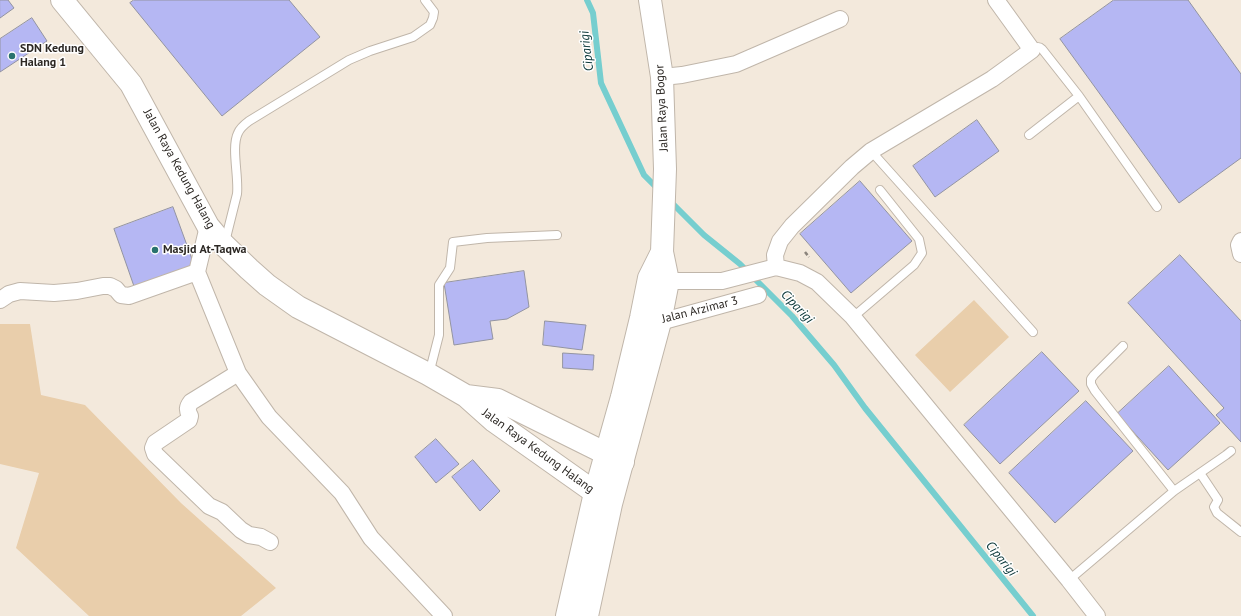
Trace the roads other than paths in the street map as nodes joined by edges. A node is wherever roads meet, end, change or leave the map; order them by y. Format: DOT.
graph roads {
  1 [pos="62,0"];
  2 [pos="426,0"];
  3 [pos="650,0"];
  4 [pos="996,0"];
  5 [pos="840,19"];
  6 [pos="1032,50"];
  7 [pos="662,77"];
  8 [pos="1079,96"];
  9 [pos="1028,134"];
  10 [pos="871,151"];
  11 [pos="880,190"];
  12 [pos="1157,207"];
  13 [pos="208,226"];
  14 [pos="557,234"];
  15 [pos="1241,241"];
  16 [pos="224,244"];
  17 [pos="1241,254"];
  18 [pos="774,268"];
  19 [pos="197,272"];
  20 [pos="658,279"];
  21 [pos="758,295"];
  22 [pos="0,300"];
  23 [pos="852,316"];
  24 [pos="651,320"];
  25 [pos="1033,332"];
  26 [pos="1123,346"];
  27 [pos="238,373"];
  28 [pos="428,374"];
  29 [pos="466,396"];
  30 [pos="1231,451"];
  31 [pos="614,458"];
  32 [pos="1200,473"];
  33 [pos="1174,491"];
  34 [pos="603,498"];
  35 [pos="1241,532"];
  36 [pos="270,542"];
  37 [pos="1069,580"];
  38 [pos="444,616"];
  39 [pos="566,616"];
  40 [pos="587,616"];
  41 [pos="1097,616"];
  1 -- 13 [label="main road, Jalan Raya Kedung Halang"];
  2 -- 16 [label="lane"];
  3 -- 7 [label="main road, Jalan Raya Bogor"];
  4 -- 6 [label="street"];
  5 -- 7 [label="street"];
  6 -- 8 [label="lane"];
  6 -- 10 [label="street"];
  7 -- 20 [label="main road, Jalan Raya Bogor"];
  8 -- 9 [label="lane"];
  8 -- 12 [label="lane"];
  10 -- 18 [label="street"];
  10 -- 25 [label="lane"];
  11 -- 23 [label="lane"];
  13 -- 16 [label="main road, Jalan Raya Kedung Halang"];
  13 -- 19 [label="street"];
  14 -- 28 [label="lane"];
  15 -- 17 [label="street"];
  16 -- 28 [label="main road, Jalan Raya Kedung Halang"];
  18 -- 20 [label="street"];
  18 -- 23 [label="street"];
  19 -- 22 [label="street"];
  19 -- 27 [label="street"];
  20 -- 24 [label="main road"];
  21 -- 24 [label="street, Jalan Arzimar 3"];
  23 -- 37 [label="street"];
  24 -- 31 [label="main road"];
  26 -- 33 [label="lane"];
  27 -- 36 [label="street"];
  27 -- 38 [label="street"];
  28 -- 29 [label="main road, Jalan Raya Kedung Halang"];
  29 -- 31 [label="main road, Jalan Raya Kedung Halang"];
  29 -- 34 [label="main road, Jalan Raya Kedung Halang"];
  30 -- 32 [label="lane"];
  31 -- 34 [label="main road"];
  32 -- 33 [label="lane"];
  32 -- 35 [label="lane"];
  33 -- 37 [label="lane"];
  34 -- 39 [label="main road"];
  34 -- 40 [label="main road"];
  37 -- 41 [label="street"];
}
